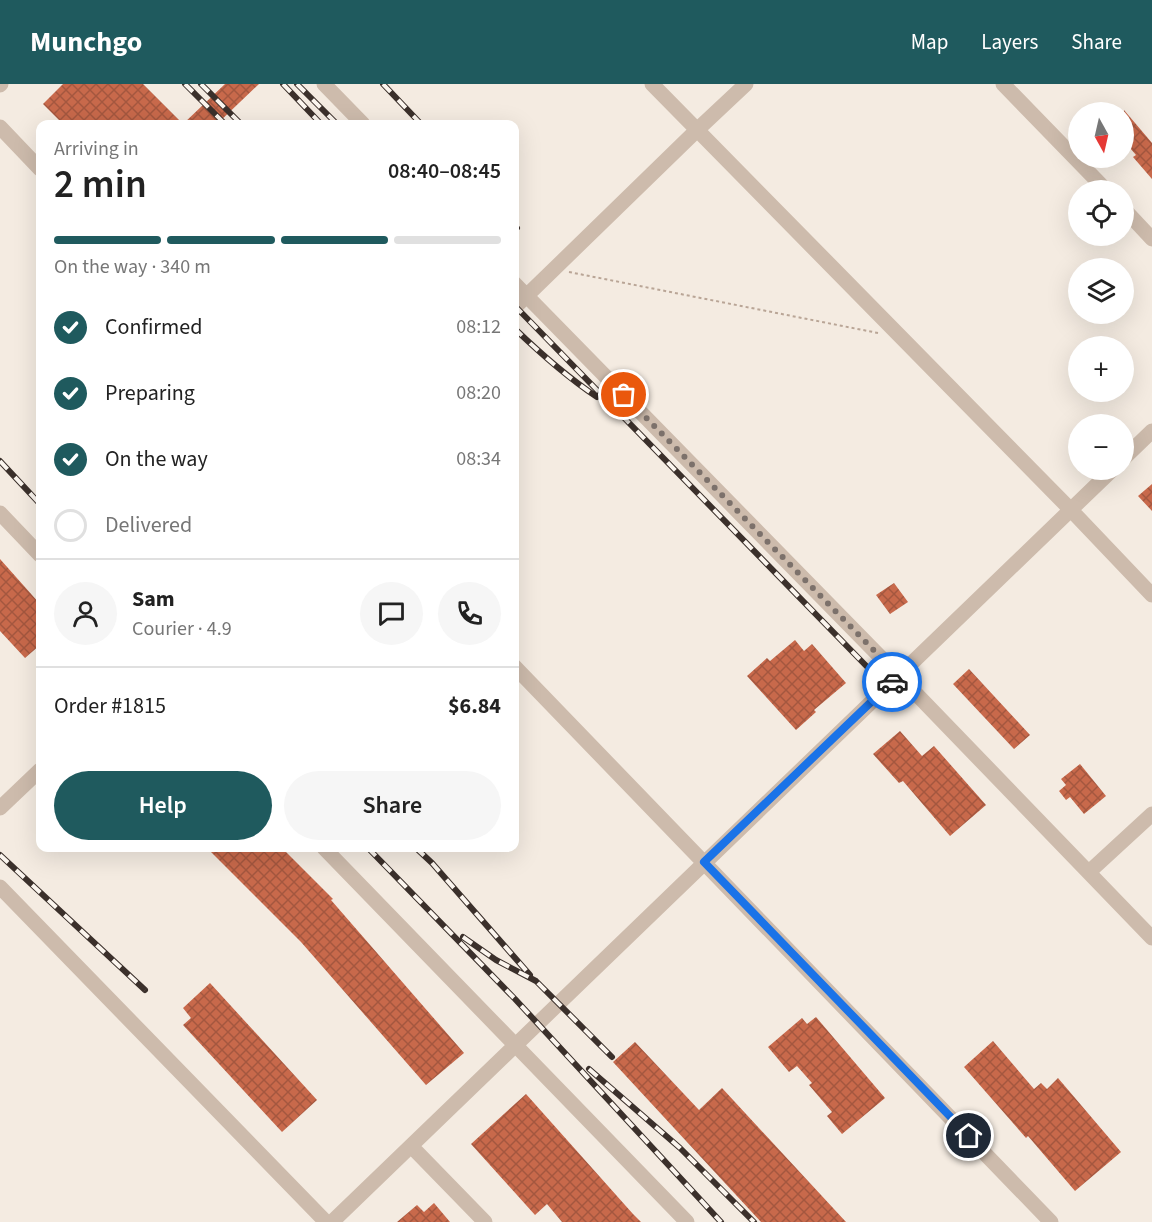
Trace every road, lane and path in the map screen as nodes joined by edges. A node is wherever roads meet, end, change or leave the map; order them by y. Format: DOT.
graph roads {
  1 [pos="324,84"];
  2 [pos="652,84"];
  3 [pos="746,84"];
  4 [pos="1003,84"];
  5 [pos="359,120"];
  6 [pos="0,127"];
  7 [pos="697,130"];
  8 [pos="36,165"];
  9 [pos="1096,180"];
  10 [pos="1134,220"];
  11 [pos="1152,239"];
  12 [pos="554,269"];
  13 [pos="519,288"];
  14 [pos="527,296"];
  15 [pos="519,303"];
  16 [pos="879,334"];
  17 [pos="1152,431"];
  18 [pos="1134,448"];
  19 [pos="1101,480"];
  20 [pos="1070,509"];
  21 [pos="0,513"];
  22 [pos="36,551"];
  23 [pos="1152,595"];
  24 [pos="519,671"];
  25 [pos="898,675"];
  26 [pos="36,774"];
  27 [pos="0,808"];
  28 [pos="1152,814"];
  29 [pos="328,852"];
  30 [pos="704,862"];
  31 [pos="1089,872"];
  32 [pos="0,887"];
  33 [pos="1152,938"];
  34 [pos="515,1045"];
  35 [pos="411,1146"];
  36 [pos="326,1222"];
  37 [pos="332,1222"];
  38 [pos="485,1222"];
  39 [pos="687,1222"];
  40 [pos="1051,1222"];
  1 -- 5 [label="street"];
  2 -- 7 [label="street"];
  3 -- 7 [label="street"];
  4 -- 9 [label="street"];
  6 -- 8 [label="street"];
  7 -- 12 [label="street"];
  7 -- 20 [label="street"];
  10 -- 11 [label="street"];
  12 -- 14 [label="street"];
  12 -- 16 [label="path"];
  13 -- 14 [label="street"];
  14 -- 15 [label="street"];
  14 -- 25 [label="street"];
  17 -- 18 [label="street"];
  19 -- 20 [label="street"];
  20 -- 23 [label="street"];
  20 -- 25 [label="street"];
  21 -- 22 [label="street"];
  24 -- 30 [label="street"];
  25 -- 30 [label="street"];
  25 -- 31 [label="street"];
  26 -- 27 [label="street"];
  28 -- 31 [label="street"];
  29 -- 34 [label="street"];
  30 -- 34 [label="street"];
  30 -- 40 [label="street"];
  31 -- 33 [label="street"];
  32 -- 36 [label="street"];
  34 -- 35 [label="street"];
  34 -- 39 [label="street"];
  35 -- 37 [label="street"];
  35 -- 38 [label="street"];
}
